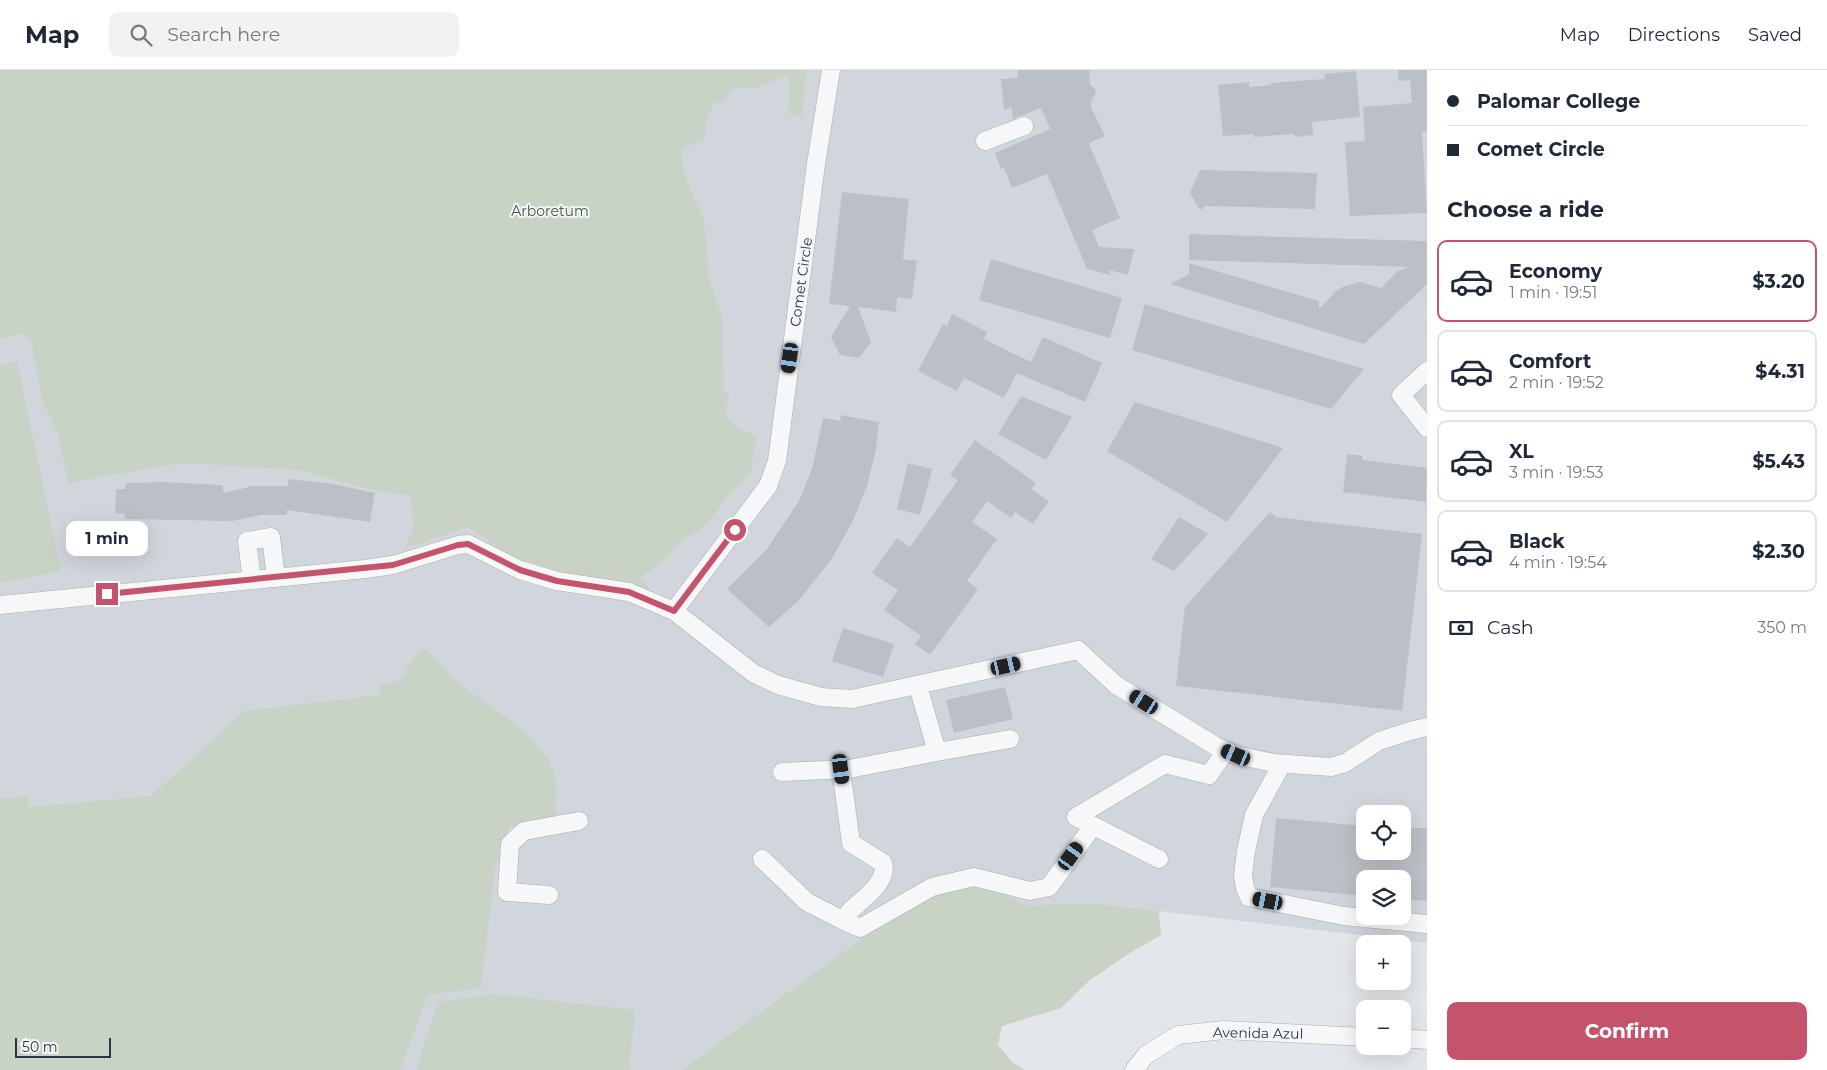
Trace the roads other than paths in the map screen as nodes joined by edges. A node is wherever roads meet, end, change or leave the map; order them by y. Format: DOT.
graph roads {
  1 [pos="831,70"];
  2 [pos="1024,126"];
  3 [pos="985,141"];
  4 [pos="1427,372"];
  5 [pos="1427,428"];
  6 [pos="276,578"];
  7 [pos="252,580"];
  8 [pos="0,605"];
  9 [pos="674,611"];
  10 [pos="918,686"];
  11 [pos="1427,727"];
  12 [pos="1010,739"];
  13 [pos="1226,751"];
  14 [pos="937,752"];
  15 [pos="1282,764"];
  16 [pos="841,769"];
  17 [pos="782,772"];
  18 [pos="579,821"];
  19 [pos="1093,826"];
  20 [pos="762,859"];
  21 [pos="1160,860"];
  22 [pos="549,895"];
  23 [pos="848,923"];
  24 [pos="1427,924"];
  25 [pos="1356,1037"];
  26 [pos="1411,1039"];
  27 [pos="1427,1040"];
  28 [pos="1134,1070"];
  1 -- 9 [label="street, Comet Circle"];
  2 -- 3 [label="street"];
  4 -- 5 [label="street"];
  6 -- 7 [label="street"];
  6 -- 7 [label="street"];
  6 -- 9 [label="street"];
  7 -- 8 [label="street"];
  9 -- 10 [label="street"];
  10 -- 13 [label="street"];
  10 -- 14 [label="street"];
  11 -- 15 [label="street"];
  12 -- 14 [label="street"];
  13 -- 15 [label="street"];
  13 -- 19 [label="street"];
  14 -- 16 [label="street"];
  15 -- 24 [label="street"];
  16 -- 17 [label="street"];
  16 -- 23 [label="street"];
  18 -- 22 [label="street"];
  19 -- 21 [label="street"];
  19 -- 23 [label="street"];
  20 -- 23 [label="street"];
  25 -- 28 [label="street, Avenida Azul"];
  26 -- 27 [label="street"];
}
